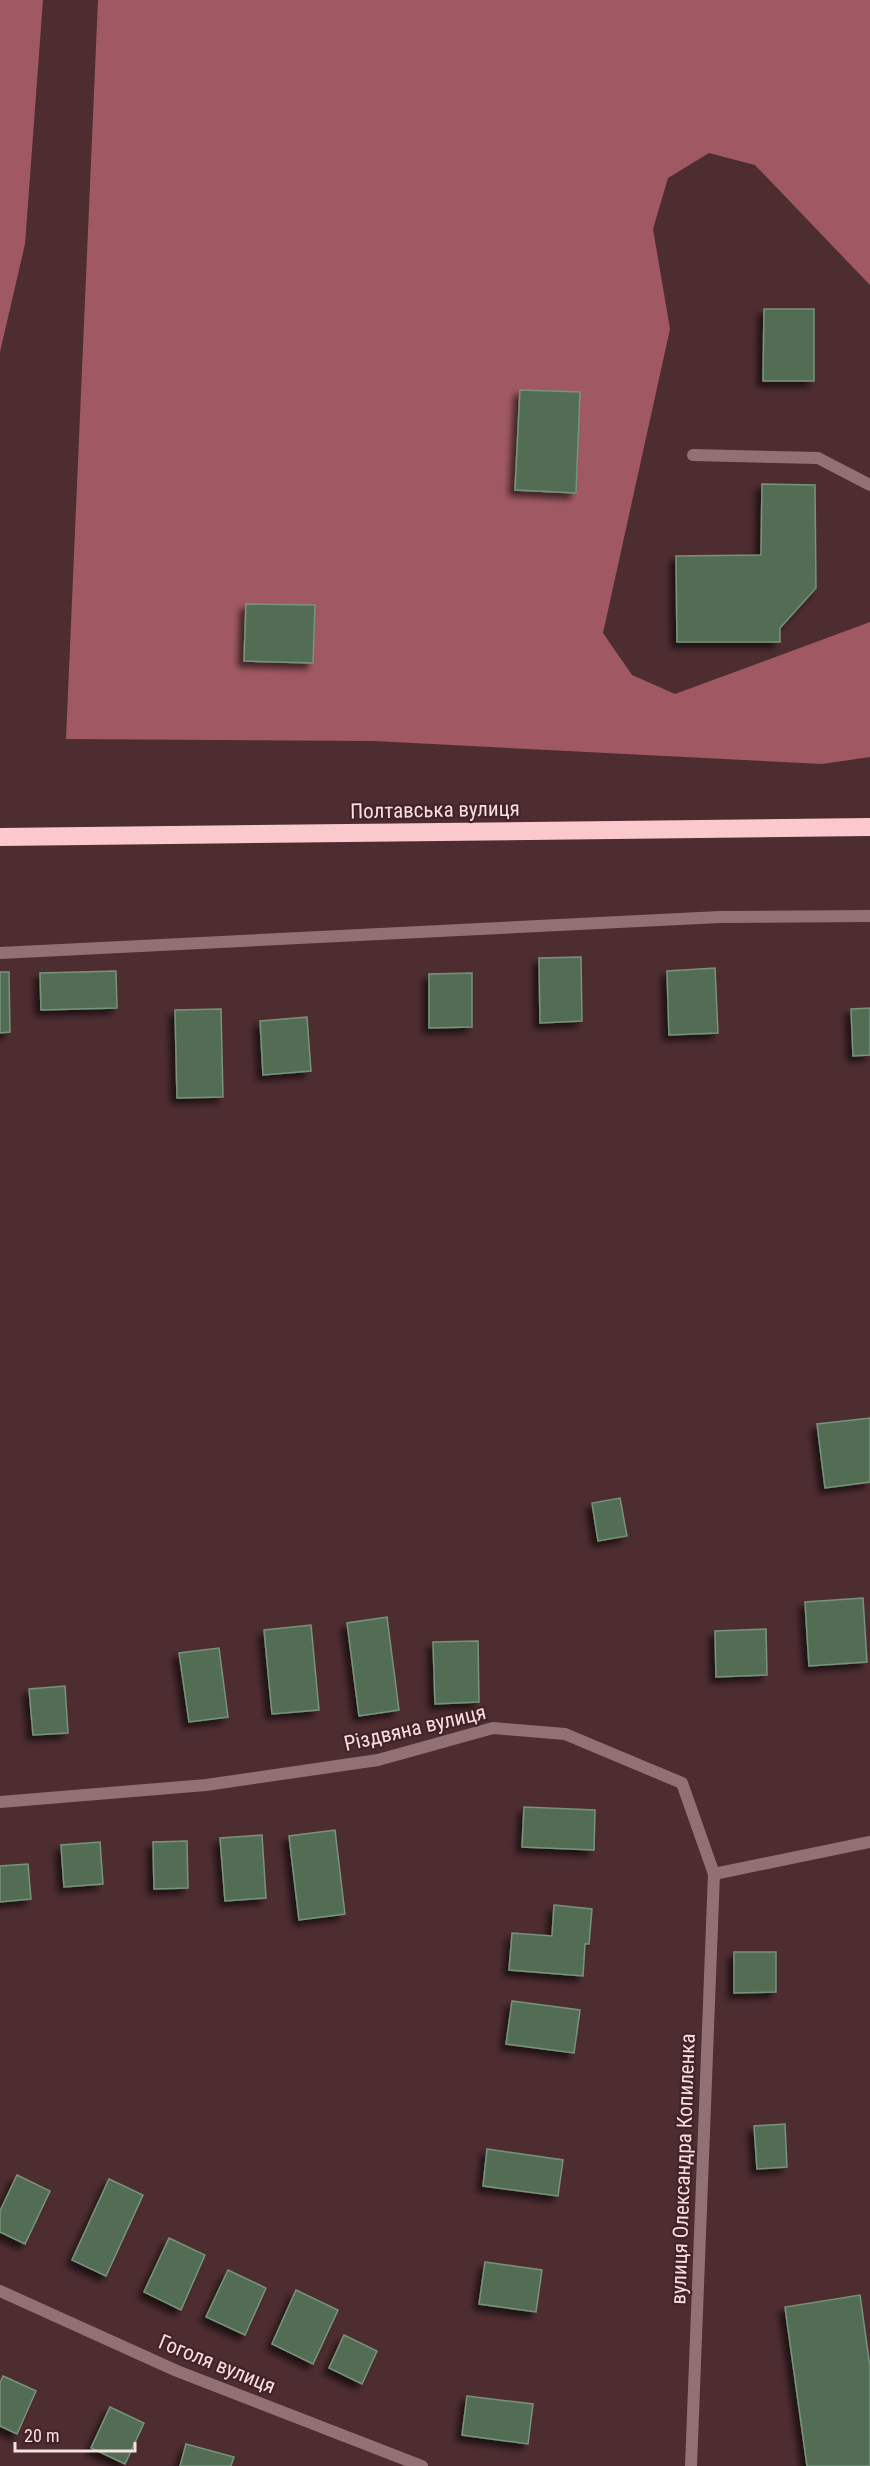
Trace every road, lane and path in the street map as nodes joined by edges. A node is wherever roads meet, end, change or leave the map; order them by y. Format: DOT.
graph roads {
  1 [pos="693,455"];
  2 [pos="870,485"];
  3 [pos="870,827"];
  4 [pos="0,837"];
  5 [pos="870,916"];
  6 [pos="0,953"];
  7 [pos="0,1802"];
  8 [pos="870,1842"];
  9 [pos="714,1875"];
  10 [pos="0,2291"];
  11 [pos="422,2466"];
  12 [pos="691,2466"];
  1 -- 2 [label="street"];
  3 -- 4 [label="highway, Полтавська вулиця"];
  5 -- 6 [label="street"];
  7 -- 9 [label="street, Різдвяна вулиця"];
  8 -- 9 [label="street"];
  9 -- 12 [label="street, вулиця Олександра Копиленка"];
  10 -- 11 [label="street, Гоголя вулиця"];
}
